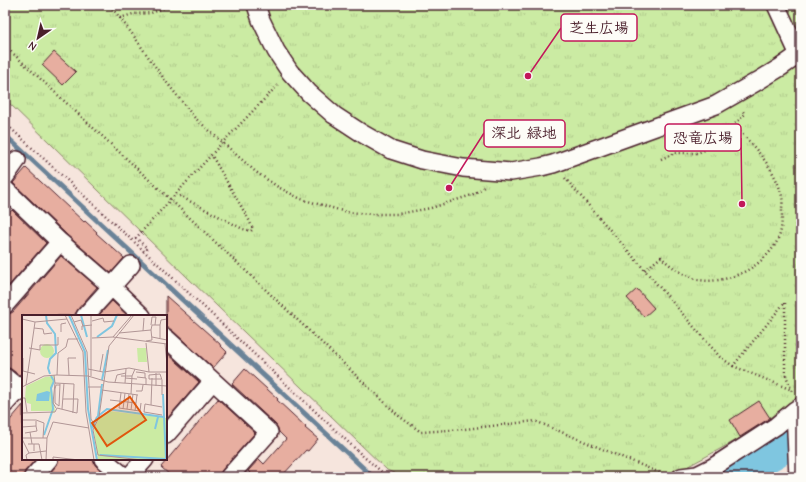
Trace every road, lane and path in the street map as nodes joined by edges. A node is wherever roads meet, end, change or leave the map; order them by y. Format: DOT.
graph roads {
  1 [pos="110,5"];
  2 [pos="170,5"];
  3 [pos="256,5"];
  4 [pos="776,5"];
  5 [pos="120,18"];
  6 [pos="5,46"];
  7 [pos="800,54"];
  8 [pos="290,72"];
  9 [pos="734,95"];
  10 [pos="5,123"];
  11 [pos="734,125"];
  12 [pos="222,143"];
  13 [pos="212,156"];
  14 [pos="661,159"];
  15 [pos="17,160"];
  16 [pos="552,164"];
  17 [pos="5,177"];
  18 [pos="485,187"];
  19 [pos="5,189"];
  20 [pos="176,194"];
  21 [pos="171,200"];
  22 [pos="60,242"];
  23 [pos="143,252"];
  24 [pos="131,265"];
  25 [pos="645,270"];
  26 [pos="112,287"];
  27 [pos="5,305"];
  28 [pos="86,315"];
  29 [pos="141,315"];
  30 [pos="167,339"];
  31 [pos="733,366"];
  32 [pos="5,377"];
  33 [pos="213,381"];
  34 [pos="22,388"];
  35 [pos="792,390"];
  36 [pos="5,404"];
  37 [pos="798,408"];
  38 [pos="167,434"];
  39 [pos="48,460"];
  40 [pos="104,460"];
  41 [pos="144,460"];
  42 [pos="33,477"];
  43 [pos="125,477"];
  44 [pos="129,477"];
  45 [pos="229,477"];
  46 [pos="388,477"];
  47 [pos="671,477"];
  48 [pos="681,477"];
  49 [pos="798,477"];
  1 -- 5 [label="path"];
  2 -- 5 [label="path"];
  3 -- 8 [label="street"];
  4 -- 7 [label="street"];
  5 -- 12 [label="path"];
  6 -- 21 [label="path"];
  7 -- 9 [label="street"];
  8 -- 12 [label="path"];
  8 -- 16 [label="street"];
  9 -- 11 [label="path"];
  9 -- 16 [label="street"];
  10 -- 23 [label="path"];
  11 -- 14 [label="path"];
  11 -- 25 [label="path"];
  12 -- 13 [label="path"];
  12 -- 18 [label="path"];
  13 -- 20 [label="path"];
  13 -- 20 [label="path"];
  15 -- 17 [label="street"];
  16 -- 25 [label="path"];
  19 -- 22 [label="street"];
  20 -- 21 [label="path"];
  21 -- 23 [label="path"];
  21 -- 47 [label="path"];
  22 -- 26 [label="street"];
  22 -- 27 [label="street"];
  23 -- 46 [label="path"];
  24 -- 26 [label="street"];
  25 -- 31 [label="path"];
  26 -- 28 [label="street"];
  26 -- 29 [label="street"];
  30 -- 33 [label="street"];
  31 -- 35 [label="path"];
  31 -- 35 [label="path"];
  32 -- 34 [label="street"];
  33 -- 38 [label="street"];
  33 -- 45 [label="street"];
  34 -- 36 [label="street"];
  35 -- 37 [label="path"];
  37 -- 48 [label="street"];
  37 -- 49 [label="street"];
  39 -- 42 [label="street"];
  40 -- 43 [label="street"];
  41 -- 44 [label="street"];
}
